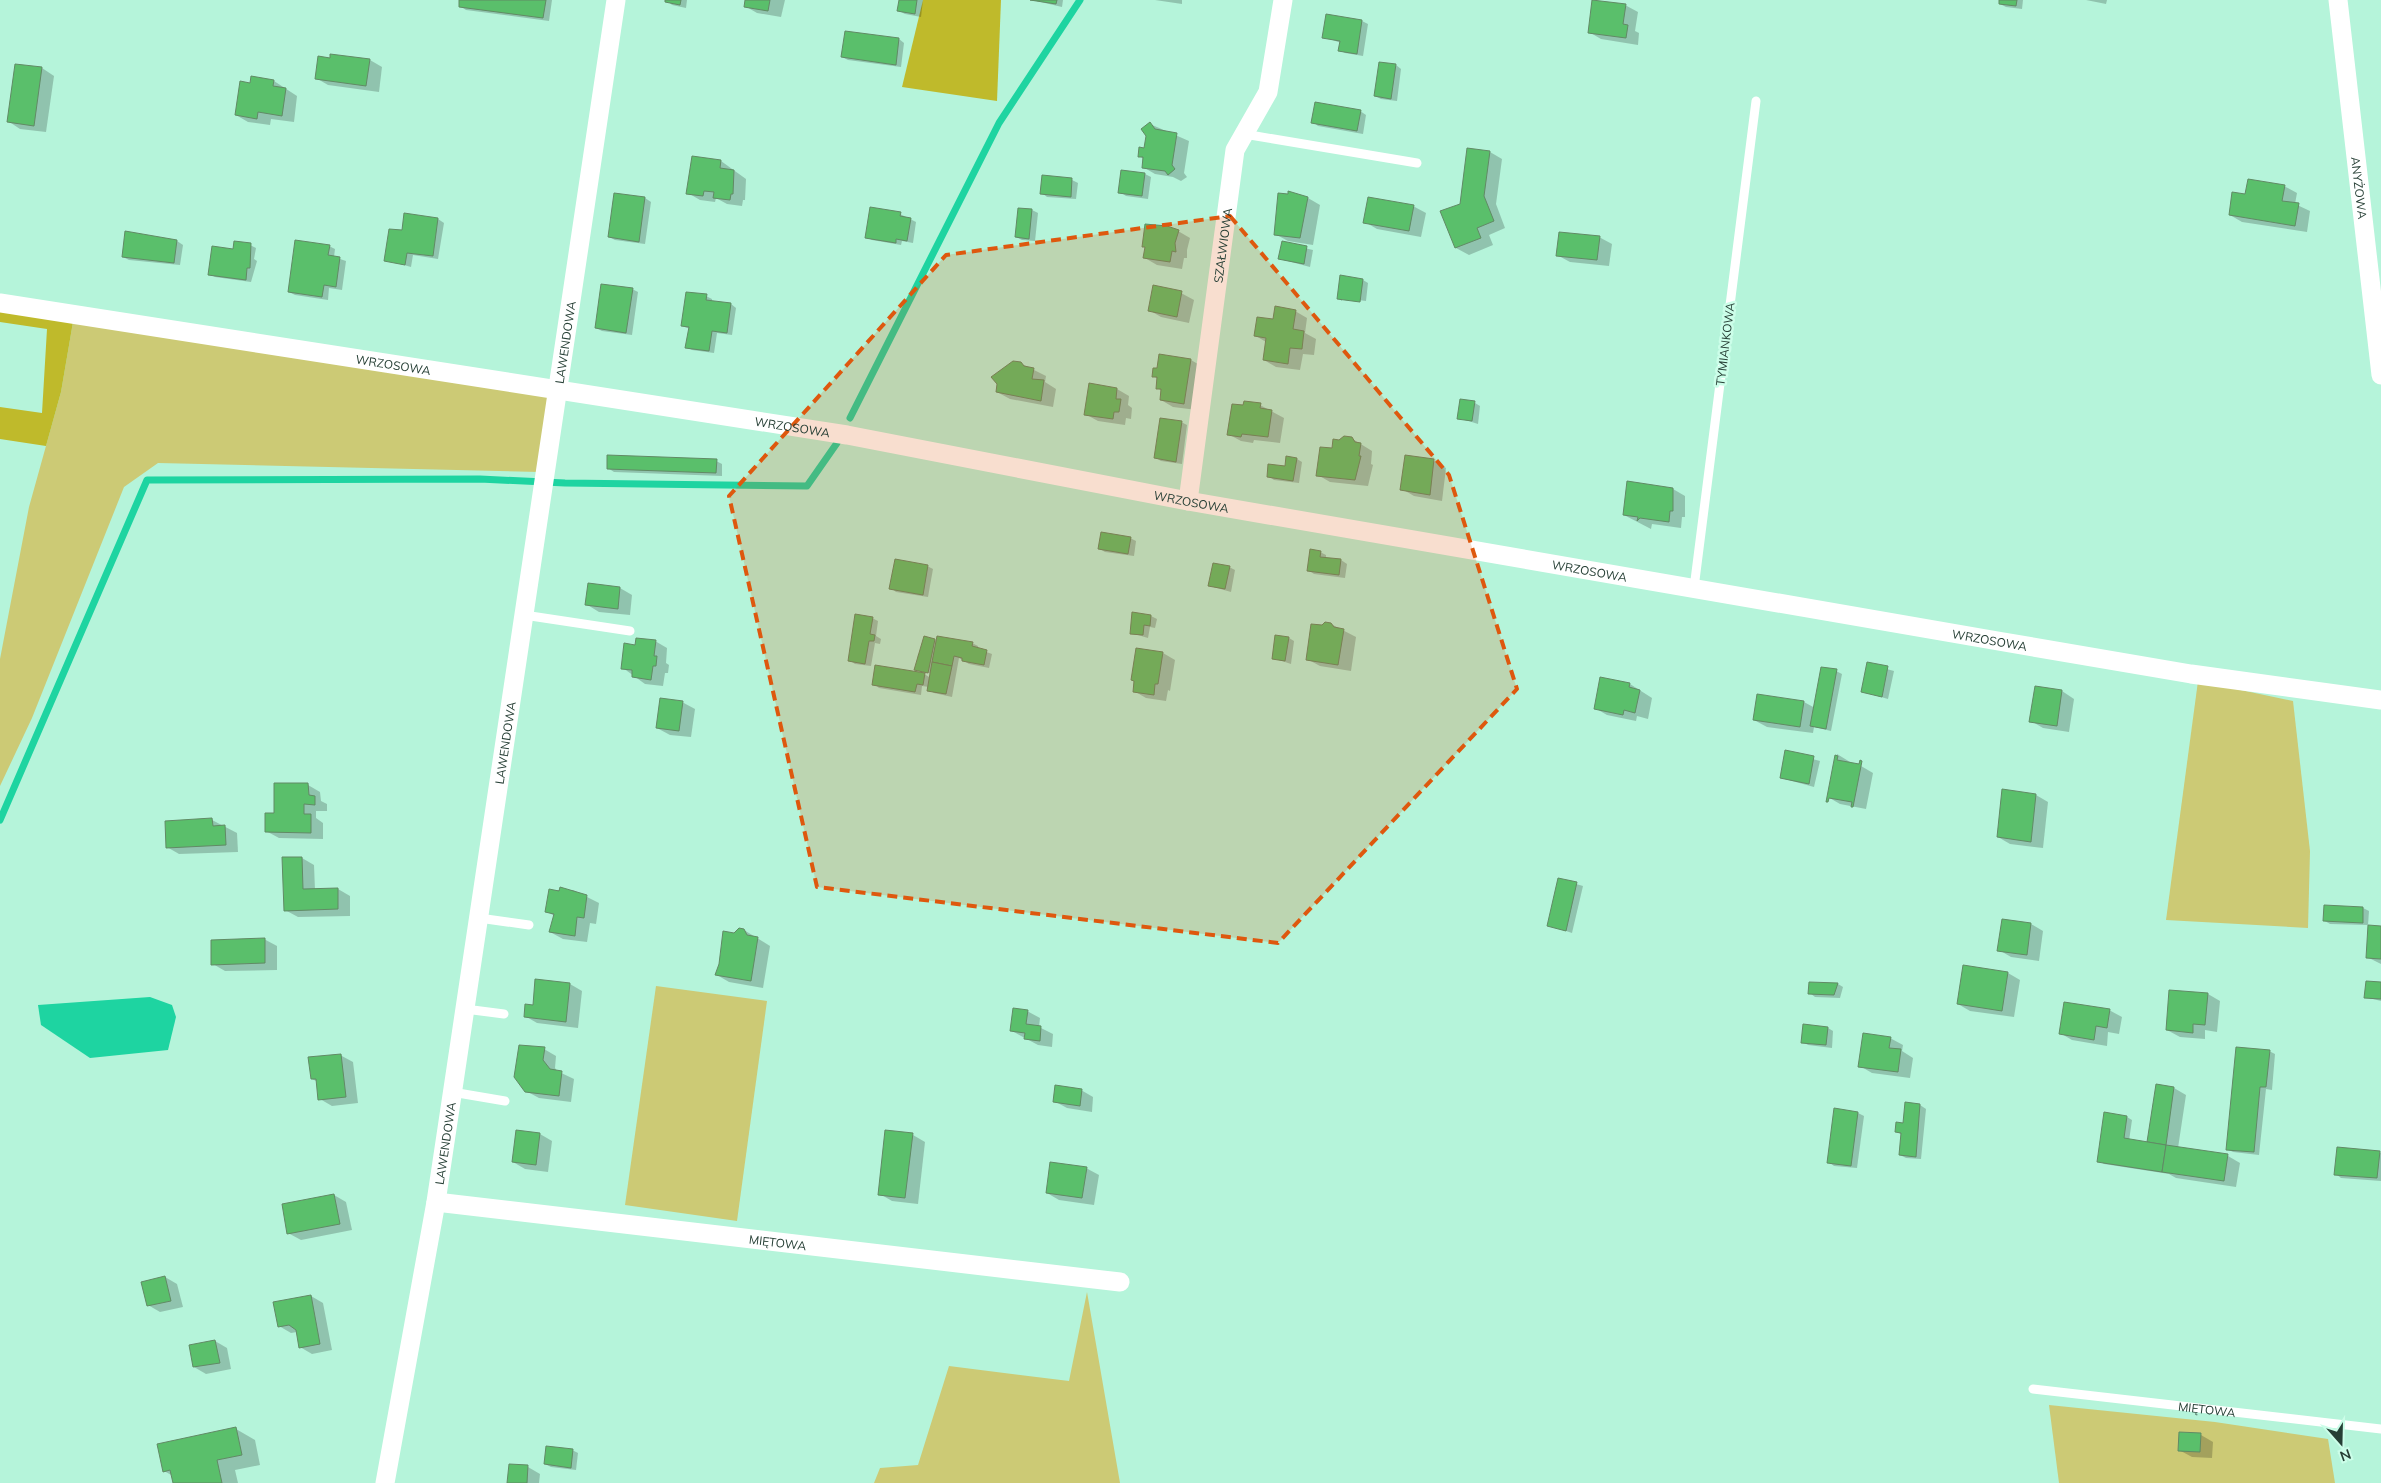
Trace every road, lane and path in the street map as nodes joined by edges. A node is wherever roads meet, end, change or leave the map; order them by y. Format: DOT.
graph roads {
  1 [pos="616,0"];
  2 [pos="1283,0"];
  3 [pos="2338,0"];
  4 [pos="1756,100"];
  5 [pos="1244,134"];
  6 [pos="1417,162"];
  7 [pos="0,303"];
  8 [pos="2381,375"];
  9 [pos="559,390"];
  10 [pos="1188,501"];
  11 [pos="1694,588"];
  12 [pos="524,615"];
  13 [pos="630,631"];
  14 [pos="2381,700"];
  15 [pos="478,918"];
  16 [pos="528,925"];
  17 [pos="465,1009"];
  18 [pos="504,1014"];
  19 [pos="452,1092"];
  20 [pos="505,1101"];
  21 [pos="436,1202"];
  22 [pos="1120,1282"];
  23 [pos="2033,1389"];
  24 [pos="2381,1429"];
  25 [pos="385,1483"];
  1 -- 9 [label="street, LAWENDOWA"];
  2 -- 5 [label="street, SZAŁWIOWA"];
  3 -- 8 [label="street, ANYŻOWA"];
  4 -- 11 [label="lane, TYMIANKOWA"];
  5 -- 6 [label="lane"];
  5 -- 10 [label="street, SZAŁWIOWA"];
  7 -- 9 [label="street, WRZOSOWA"];
  9 -- 10 [label="street, WRZOSOWA"];
  9 -- 12 [label="street, LAWENDOWA"];
  10 -- 11 [label="street, WRZOSOWA"];
  11 -- 14 [label="street, WRZOSOWA"];
  12 -- 13 [label="lane"];
  12 -- 15 [label="street, LAWENDOWA"];
  15 -- 16 [label="lane"];
  15 -- 17 [label="street, LAWENDOWA"];
  17 -- 18 [label="lane"];
  17 -- 19 [label="street, LAWENDOWA"];
  19 -- 20 [label="lane"];
  19 -- 21 [label="street, LAWENDOWA"];
  21 -- 22 [label="street, MIĘTOWA"];
  21 -- 25 [label="street, LAWENDOWA"];
  23 -- 24 [label="lane, MIĘTOWA"];
}
